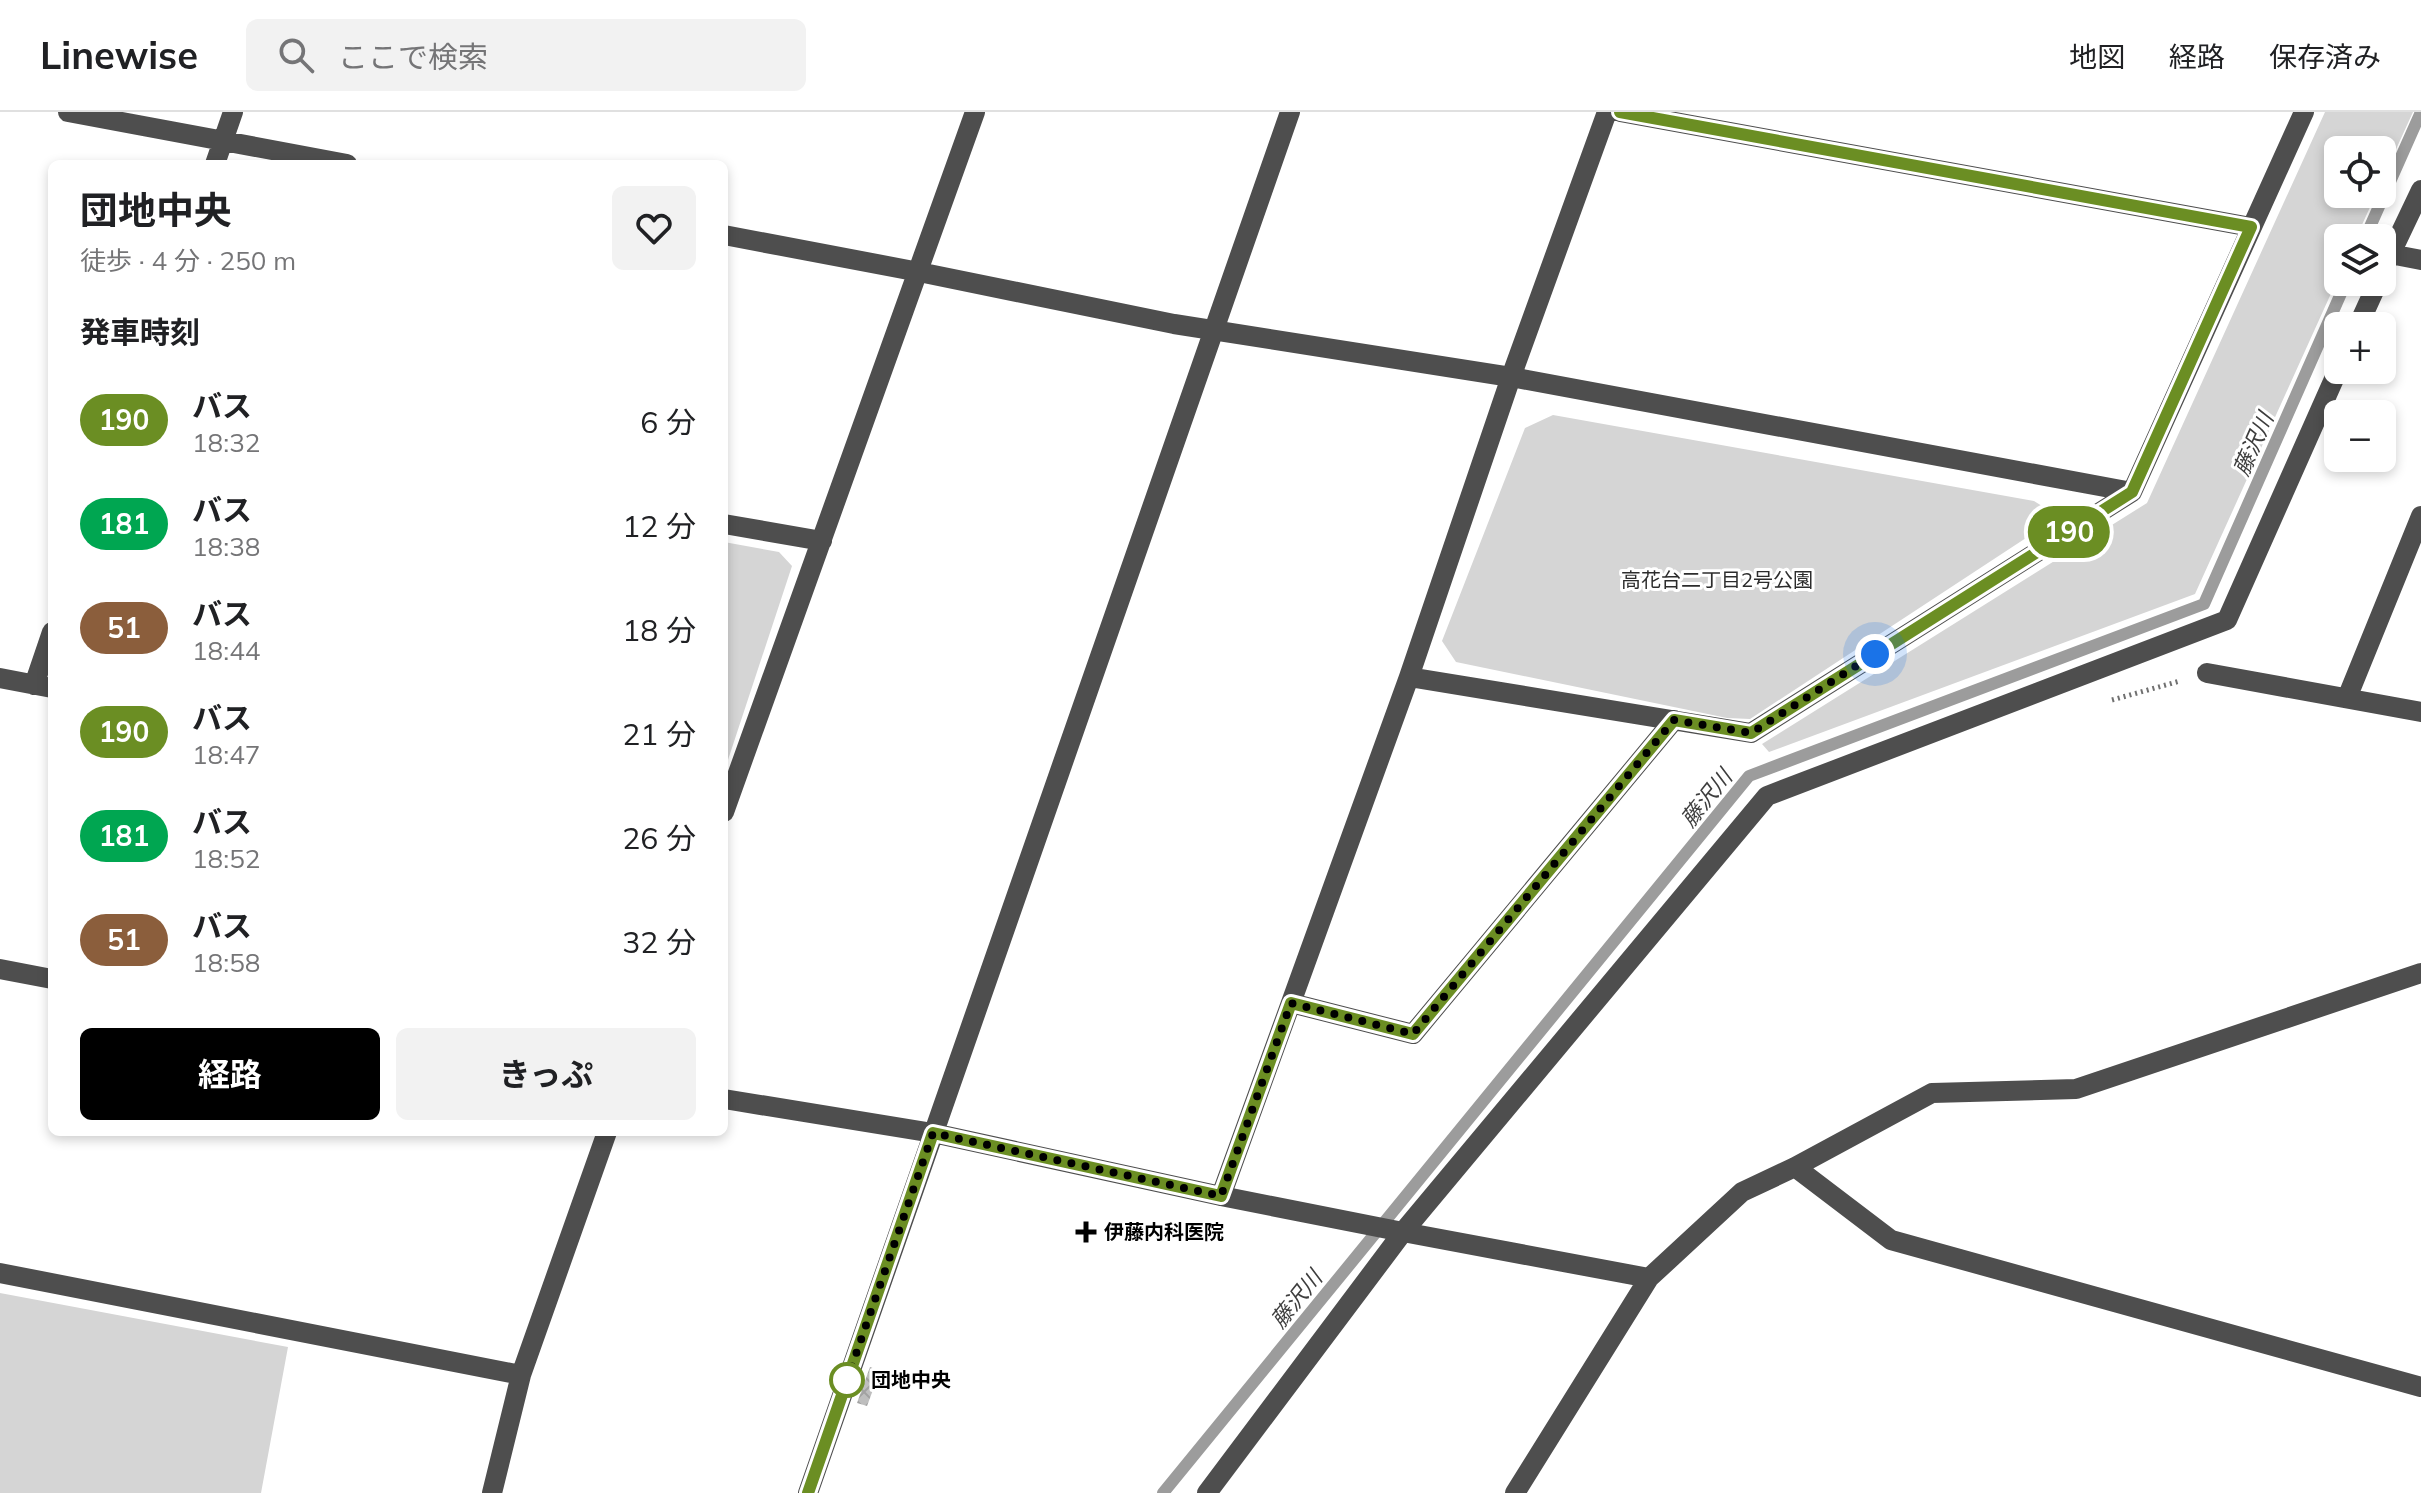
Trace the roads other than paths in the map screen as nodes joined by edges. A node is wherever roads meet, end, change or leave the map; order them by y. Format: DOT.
graph roads {
  1 [pos="68,112"];
  2 [pos="233,112"];
  3 [pos="975,112"];
  4 [pos="1290,112"];
  5 [pos="1607,112"];
  6 [pos="1620,112"];
  7 [pos="2304,112"];
  8 [pos="224,141"];
  9 [pos="217,160"];
  10 [pos="326,160"];
  11 [pos="2421,190"];
  12 [pos="2251,227"];
  13 [pos="728,236"];
  14 [pos="2396,242"];
  15 [pos="2421,260"];
  16 [pos="2396,262"];
  17 [pos="919,272"];
  18 [pos="1213,330"];
  19 [pos="1511,377"];
  20 [pos="2332,384"];
  21 [pos="2132,492"];
  22 [pos="2421,516"];
  23 [pos="728,525"];
  24 [pos="822,541"];
  25 [pos="48,656"];
  26 [pos="2207,673"];
  27 [pos="1409,677"];
  28 [pos="0,678"];
  29 [pos="43,686"];
  30 [pos="2347,698"];
  31 [pos="2421,712"];
  32 [pos="1674,720"];
  33 [pos="728,801"];
  34 [pos="0,969"];
  35 [pos="2421,973"];
  36 [pos="48,978"];
  37 [pos="1291,1003"];
  38 [pos="728,1100"];
  39 [pos="933,1133"];
  40 [pos="606,1136"];
  41 [pos="1795,1167"];
  42 [pos="1221,1196"];
  43 [pos="1403,1232"];
  44 [pos="0,1273"];
  45 [pos="1649,1278"];
  46 [pos="521,1375"];
  47 [pos="2421,1387"];
  48 [pos="492,1493"];
  49 [pos="808,1493"];
  50 [pos="1207,1493"];
  51 [pos="1515,1493"];
  1 -- 8 [label="street"];
  2 -- 8 [label="street"];
  3 -- 17 [label="street"];
  4 -- 18 [label="street"];
  5 -- 19 [label="street"];
  6 -- 12 [label="street"];
  7 -- 12 [label="street"];
  8 -- 9 [label="street"];
  8 -- 10 [label="street"];
  11 -- 14 [label="street"];
  12 -- 21 [label="street"];
  13 -- 17 [label="street"];
  15 -- 16 [label="street"];
  17 -- 18 [label="street"];
  17 -- 24 [label="street"];
  18 -- 19 [label="street"];
  18 -- 39 [label="street"];
  19 -- 21 [label="street"];
  19 -- 27 [label="street"];
  20 -- 43 [label="street"];
  21 -- 32 [label="street"];
  22 -- 30 [label="street"];
  23 -- 24 [label="street"];
  24 -- 33 [label="street"];
  25 -- 29 [label="street"];
  26 -- 30 [label="street"];
  27 -- 32 [label="street"];
  27 -- 37 [label="street"];
  28 -- 29 [label="street"];
  30 -- 31 [label="street"];
  32 -- 37 [label="street"];
  34 -- 36 [label="street"];
  35 -- 41 [label="street"];
  37 -- 42 [label="street"];
  38 -- 39 [label="street"];
  39 -- 42 [label="street"];
  39 -- 49 [label="street"];
  40 -- 46 [label="street"];
  41 -- 45 [label="street"];
  41 -- 47 [label="street"];
  42 -- 43 [label="street"];
  43 -- 45 [label="street"];
  43 -- 50 [label="street"];
  44 -- 46 [label="street"];
  45 -- 51 [label="street"];
  46 -- 48 [label="street"];
}
